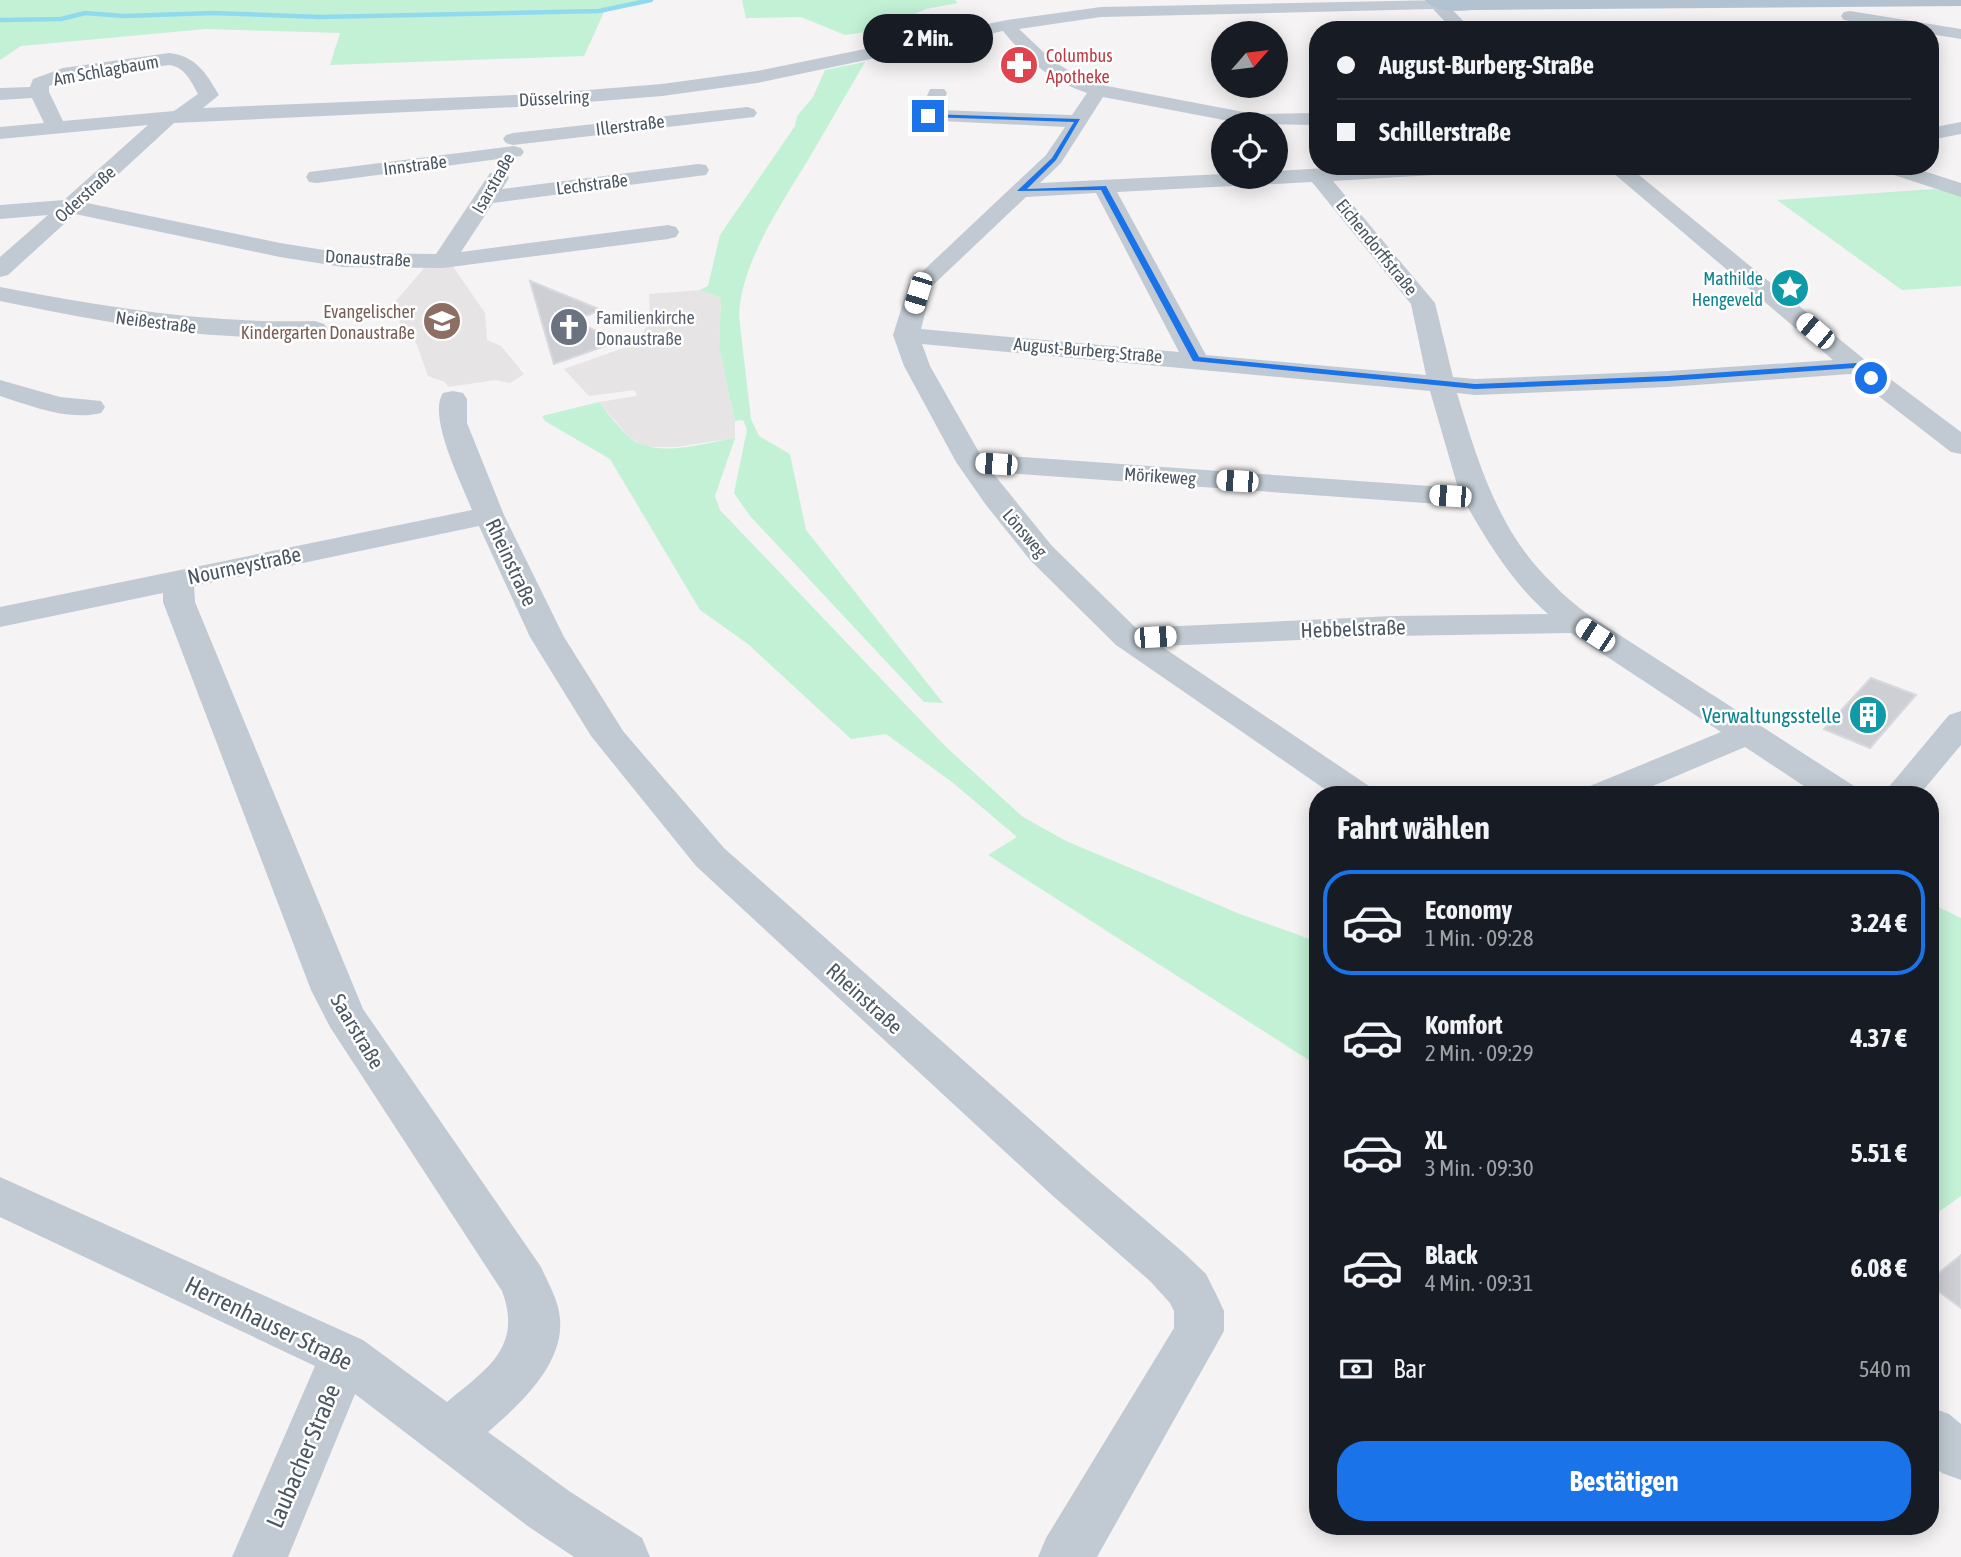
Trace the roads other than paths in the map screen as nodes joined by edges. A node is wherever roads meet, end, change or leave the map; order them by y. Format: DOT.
graph roads {
  1 [pos="1774,1"];
  2 [pos="1961,1"];
  3 [pos="1436,2"];
  4 [pos="1599,2"];
  5 [pos="1105,6"];
  6 [pos="1850,16"];
  7 [pos="1454,21"];
  8 [pos="1881,21"];
  9 [pos="1007,25"];
  10 [pos="1939,30"];
  11 [pos="1961,34"];
  12 [pos="1098,90"];
  13 [pos="39,92"];
  14 [pos="937,93"];
  15 [pos="0,94"];
  16 [pos="492,102"];
  17 [pos="747,113"];
  18 [pos="174,116"];
  19 [pos="1309,119"];
  20 [pos="1078,121"];
  21 [pos="56,127"];
  22 [pos="1961,128"];
  23 [pos="0,133"];
  24 [pos="1939,134"];
  25 [pos="1939,137"];
  26 [pos="1961,141"];
  27 [pos="513,146"];
  28 [pos="698,170"];
  29 [pos="1349,175"];
  30 [pos="1626,175"];
  31 [pos="1914,175"];
  32 [pos="317,177"];
  33 [pos="1319,177"];
  34 [pos="1104,188"];
  35 [pos="1961,190"];
  36 [pos="1021,191"];
  37 [pos="487,197"];
  38 [pos="71,206"];
  39 [pos="0,212"];
  40 [pos="668,232"];
  41 [pos="443,261"];
  42 [pos="0,270"];
  43 [pos="0,293"];
  44 [pos="315,329"];
  45 [pos="906,335"];
  46 [pos="1196,360"];
  47 [pos="1856,366"];
  48 [pos="1441,383"];
  49 [pos="0,388"];
  50 [pos="453,399"];
  51 [pos="91,407"];
  52 [pos="1961,446"];
  53 [pos="970,462"];
  54 [pos="1477,498"];
  55 [pos="489,515"];
  56 [pos="177,580"];
  57 [pos="0,617"];
  58 [pos="1578,624"];
  59 [pos="1128,638"];
  60 [pos="1961,722"];
  61 [pos="1746,734"];
  62 [pos="1344,786"];
  63 [pos="1622,786"];
  64 [pos="1828,786"];
  65 [pos="1907,786"];
  66 [pos="0,1196"];
  67 [pos="345,1356"];
  68 [pos="449,1433"];
  69 [pos="1939,1438"];
  70 [pos="1961,1456"];
  71 [pos="260,1557"];
  72 [pos="622,1557"];
  73 [pos="1066,1557"];
  1 -- 2 [label="main road"];
  1 -- 4 [label="main road"];
  3 -- 4 [label="main road"];
  3 -- 5 [label="street, Düsselring"];
  3 -- 7 [label="street"];
  5 -- 9 [label="street, Düsselring"];
  6 -- 8 [label="street"];
  9 -- 12 [label="street"];
  9 -- 16 [label="street, Düsselring"];
  10 -- 11 [label="street"];
  12 -- 19 [label="street"];
  12 -- 20 [label="street"];
  13 -- 15 [label="street"];
  13 -- 18 [label="street, Am Schlagbaum"];
  13 -- 21 [label="street, Am Schlagbaum"];
  14 -- 20 [label="street"];
  16 -- 18 [label="street, Düsselring"];
  16 -- 27 [label="street, Isarstraße"];
  17 -- 27 [label="street, Illerstraße"];
  18 -- 21 [label="street, Düsselring"];
  18 -- 38 [label="street, Oderstraße"];
  20 -- 36 [label="street"];
  21 -- 23 [label="street, Düsselring"];
  22 -- 24 [label="street"];
  25 -- 26 [label="street"];
  27 -- 32 [label="street, Innstraße"];
  27 -- 37 [label="street, Isarstraße"];
  28 -- 37 [label="street, Lechstraße"];
  29 -- 33 [label="street"];
  30 -- 47 [label="street"];
  31 -- 35 [label="street"];
  33 -- 34 [label="street"];
  33 -- 48 [label="street, Eichendorffstraße"];
  34 -- 36 [label="street"];
  34 -- 46 [label="street"];
  36 -- 45 [label="street"];
  37 -- 41 [label="street, Isarstraße"];
  38 -- 39 [label="street, Donaustraße"];
  38 -- 41 [label="street, Donaustraße"];
  38 -- 42 [label="street, Oderstraße"];
  40 -- 41 [label="street, Donaustraße"];
  43 -- 44 [label="street, Neißestraße"];
  45 -- 46 [label="street, August-Burberg-Straße"];
  45 -- 53 [label="street, Lönsweg"];
  46 -- 48 [label="street, August-Burberg-Straße"];
  47 -- 48 [label="street, August-Burberg-Straße"];
  47 -- 52 [label="street"];
  48 -- 54 [label="street, Eichendorffstraße"];
  49 -- 51 [label="street"];
  50 -- 55 [label="street, Rheinstraße"];
  53 -- 54 [label="street, Mörikeweg"];
  53 -- 59 [label="street, Lönsweg"];
  54 -- 58 [label="street, Eichendorffstraße"];
  55 -- 56 [label="street, Nourneystraße"];
  55 -- 73 [label="street, Rheinstraße"];
  56 -- 57 [label="street, Nourneystraße"];
  56 -- 68 [label="street, Saarstraße"];
  58 -- 59 [label="street, Hebbelstraße"];
  58 -- 61 [label="street, Eichendorffstraße"];
  59 -- 62 [label="street, Lönsweg"];
  60 -- 65 [label="street"];
  61 -- 63 [label="street"];
  61 -- 64 [label="street"];
  66 -- 67 [label="street, Herrenhauser Straße"];
  67 -- 68 [label="street, Herrenhauser Straße"];
  67 -- 71 [label="street, Laubacher Straße"];
  68 -- 72 [label="street, Herrenhauser Straße"];
  69 -- 70 [label="street"];
}
